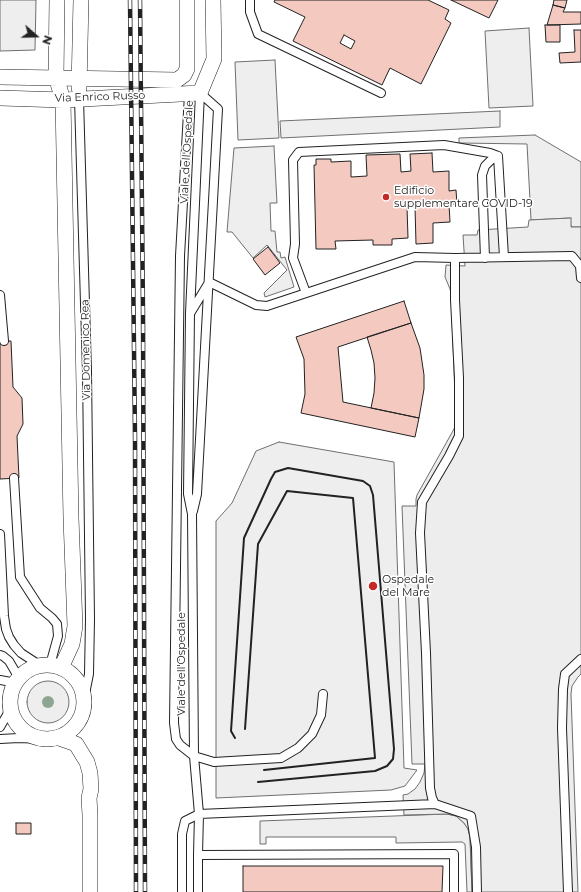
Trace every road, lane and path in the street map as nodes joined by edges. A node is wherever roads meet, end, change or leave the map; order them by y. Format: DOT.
graph roads {
  1 [pos="57,0"];
  2 [pos="80,0"];
  3 [pos="187,0"];
  4 [pos="213,0"];
  5 [pos="250,0"];
  6 [pos="0,77"];
  7 [pos="56,77"];
  8 [pos="80,78"];
  9 [pos="195,93"];
  10 [pos="381,93"];
  11 [pos="0,98"];
  12 [pos="79,99"];
  13 [pos="63,100"];
  14 [pos="498,156"];
  15 [pos="504,257"];
  16 [pos="455,258"];
  17 [pos="485,258"];
  18 [pos="581,278"];
  19 [pos="209,282"];
  20 [pos="306,293"];
  21 [pos="0,294"];
  22 [pos="190,313"];
  23 [pos="4,341"];
  24 [pos="14,478"];
  25 [pos="192,514"];
  26 [pos="0,534"];
  27 [pos="0,655"];
  28 [pos="581,660"];
  29 [pos="50,666"];
  30 [pos="0,680"];
  31 [pos="17,681"];
  32 [pos="323,694"];
  33 [pos="84,699"];
  34 [pos="10,702"];
  35 [pos="0,727"];
  36 [pos="59,738"];
  37 [pos="0,739"];
  38 [pos="42,739"];
  39 [pos="194,756"];
  40 [pos="435,804"];
  41 [pos="198,814"];
  42 [pos="198,855"];
  43 [pos="90,892"];
  44 [pos="182,892"];
  45 [pos="198,892"];
  46 [pos="454,892"];
  47 [pos="477,892"];
  48 [pos="568,892"];
  1 -- 7 [label="street, Via Domenico Rea"];
  2 -- 8 [label="street, Via Domenico Rea"];
  3 -- 8 [label="street, Via Enrico Russo"];
  4 -- 9 [label="street"];
  5 -- 10 [label="lane"];
  6 -- 7 [label="street, Via Enrico Russo"];
  7 -- 8 [label="street, Via Enrico Russo"];
  7 -- 13 [label="street, Via Domenico Rea"];
  8 -- 12 [label="street, Via Domenico Rea"];
  9 -- 12 [label="street, Via Enrico Russo"];
  9 -- 19 [label="lane, Viale dell'Ospedale"];
  9 -- 22 [label="lane, Viale dell'Ospedale"];
  9 -- 39 [label="lane"];
  11 -- 13 [label="street, Via Enrico Russo"];
  12 -- 13 [label="street, Via Enrico Russo"];
  12 -- 33 [label="lane, Via Domenico Rea"];
  13 -- 29 [label="street, Via Domenico Rea"];
  14 -- 15 [label="lane"];
  14 -- 17 [label="lane"];
  14 -- 20 [label="lane"];
  15 -- 17 [label="lane"];
  15 -- 18 [label="lane"];
  16 -- 17 [label="lane"];
  16 -- 20 [label="lane"];
  16 -- 40 [label="lane"];
  19 -- 20 [label="lane"];
  19 -- 22 [label="lane, Viale dell'Ospedale"];
  19 -- 25 [label="lane, Viale dell'Ospedale"];
  21 -- 23 [label="lane"];
  22 -- 25 [label="lane, Viale dell'Ospedale"];
  24 -- 29 [label="lane"];
  25 -- 39 [label="lane, Viale dell'Ospedale"];
  26 -- 29 [label="lane"];
  27 -- 31 [label="lane"];
  28 -- 48 [label="lane"];
  29 -- 31 [label="street"];
  29 -- 33 [label="street"];
  30 -- 31 [label="lane"];
  31 -- 34 [label="street"];
  32 -- 39 [label="lane"];
  33 -- 36 [label="street"];
  34 -- 35 [label="lane"];
  34 -- 38 [label="street"];
  36 -- 38 [label="street"];
  36 -- 43 [label="street"];
  37 -- 38 [label="lane"];
  39 -- 41 [label="lane, Viale dell'Ospedale"];
  40 -- 41 [label="lane"];
  40 -- 47 [label="lane"];
  41 -- 42 [label="lane, Viale dell'Ospedale"];
  41 -- 44 [label="lane"];
  42 -- 45 [label="lane, Viale dell'Ospedale"];
  42 -- 46 [label="lane"];
}
